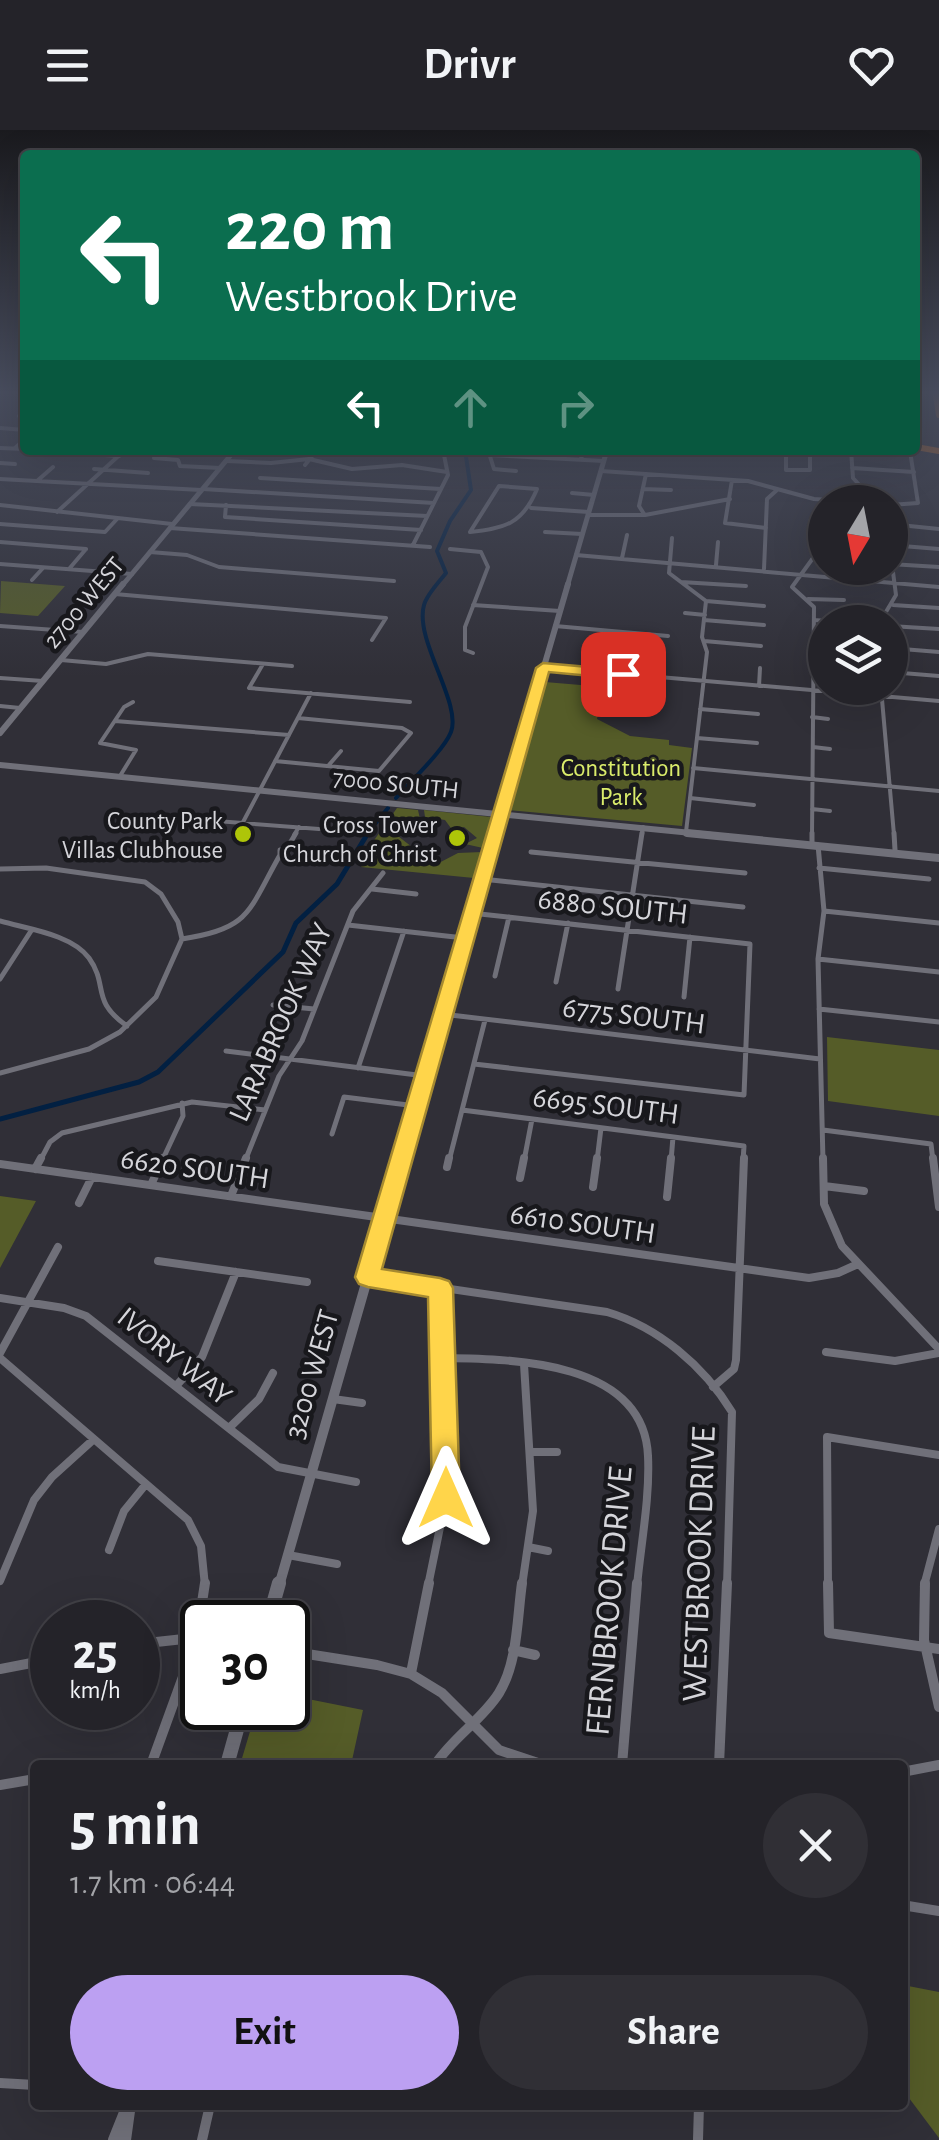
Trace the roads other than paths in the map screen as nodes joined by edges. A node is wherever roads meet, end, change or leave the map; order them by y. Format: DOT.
graph roads {
  1 [pos="80,489"];
  2 [pos="183,489"];
  3 [pos="318,489"];
  4 [pos="441,489"];
  5 [pos="498,489"];
  6 [pos="535,489"];
  7 [pos="596,489"];
  8 [pos="643,489"];
  9 [pos="731,489"];
  10 [pos="779,489"];
  11 [pos="202,490"];
  12 [pos="672,490"];
  13 [pos="572,494"];
  14 [pos="594,495"];
  15 [pos="315,496"];
  16 [pos="351,497"];
  17 [pos="808,497"];
  18 [pos="730,499"];
  19 [pos="434,502"];
  20 [pos="190,504"];
  21 [pos="0,505"];
  22 [pos="226,506"];
  23 [pos="531,508"];
  24 [pos="342,510"];
  25 [pos="56,512"];
  26 [pos="658,512"];
  27 [pos="588,513"];
  28 [pos="645,515"];
  29 [pos="428,516"];
  30 [pos="117,519"];
  31 [pos="260,519"];
  32 [pos="670,520"];
  33 [pos="0,524"];
  34 [pos="172,526"];
  35 [pos="908,526"];
  36 [pos="766,528"];
  37 [pos="938,528"];
  38 [pos="420,530"];
  39 [pos="545,532"];
  40 [pos="250,534"];
  41 [pos="582,534"];
  42 [pos="627,535"];
  43 [pos="672,538"];
  44 [pos="0,542"];
  45 [pos="718,542"];
  46 [pos="413,546"];
  47 [pos="430,547"];
  48 [pos="450,548"];
  49 [pos="908,548"];
  50 [pos="939,549"];
  51 [pos="150,552"];
  52 [pos="576,555"];
  53 [pos="622,558"];
  54 [pos="668,562"];
  55 [pos="0,564"];
  56 [pos="716,565"];
  57 [pos="808,565"];
  58 [pos="908,565"];
  59 [pos="44,567"];
  60 [pos="939,567"];
  61 [pos="69,569"];
  62 [pos="764,569"];
  63 [pos="87,570"];
  64 [pos="132,574"];
  65 [pos="801,574"];
  66 [pos="808,575"];
  67 [pos="82,576"];
  68 [pos="32,580"];
  69 [pos="394,581"];
  70 [pos="680,582"];
  71 [pos="894,585"];
  72 [pos="908,585"];
  73 [pos="746,586"];
  74 [pos="939,587"];
  75 [pos="115,594"];
  76 [pos="807,599"];
  77 [pos="844,600"];
  78 [pos="706,602"];
  79 [pos="473,604"];
  80 [pos="812,605"];
  81 [pos="892,605"];
  82 [pos="764,606"];
  83 [pos="908,606"];
  84 [pos="939,608"];
  85 [pos="560,611"];
  86 [pos="685,613"];
  87 [pos="704,618"];
  88 [pos="764,625"];
  89 [pos="0,626"];
  90 [pos="555,626"];
  91 [pos="908,627"];
  92 [pos="939,629"];
  93 [pos="84,632"];
  94 [pos="668,636"];
  95 [pos="372,640"];
  96 [pos="703,641"];
  97 [pos="761,646"];
  98 [pos="908,649"];
  99 [pos="939,652"];
  100 [pos="473,654"];
  101 [pos="601,654"];
  102 [pos="652,658"];
  103 [pos="60,660"];
  104 [pos="263,664"];
  105 [pos="292,666"];
  106 [pos="543,668"];
  107 [pos="760,668"];
  108 [pos="597,672"];
  109 [pos="908,673"];
  110 [pos="649,676"];
  111 [pos="939,676"];
  112 [pos="0,678"];
  113 [pos="43,681"];
  114 [pos="704,681"];
  115 [pos="759,686"];
  116 [pos="808,690"];
  117 [pos="311,693"];
  118 [pos="908,698"];
  119 [pos="939,701"];
  120 [pos="133,702"];
  121 [pos="410,702"];
  122 [pos="814,705"];
  123 [pos="883,705"];
  124 [pos="0,706"];
  125 [pos="20,708"];
  126 [pos="700,709"];
  127 [pos="758,714"];
  128 [pos="812,717"];
  129 [pos="298,718"];
  130 [pos="828,719"];
  131 [pos="115,720"];
  132 [pos="0,733"];
  133 [pos="289,735"];
  134 [pos="697,738"];
  135 [pos="757,743"];
  136 [pos="813,747"];
  137 [pos="830,749"];
  138 [pos="341,751"];
  139 [pos="275,762"];
  140 [pos="0,764"];
  141 [pos="328,766"];
  142 [pos="693,768"];
  143 [pos="120,776"];
  144 [pos="811,779"];
  145 [pos="890,786"];
  146 [pos="260,790"];
  147 [pos="939,791"];
  148 [pos="690,798"];
  149 [pos="754,804"];
  150 [pos="812,809"];
  151 [pos="830,811"];
  152 [pos="500,813"];
  153 [pos="190,819"];
  154 [pos="242,824"];
  155 [pos="300,827"];
  156 [pos="642,828"];
  157 [pos="319,829"];
  158 [pos="686,832"];
  159 [pos="815,845"];
  160 [pos="848,848"];
  161 [pos="895,850"];
  162 [pos="530,852"];
  163 [pos="939,856"];
  164 [pos="638,863"];
  165 [pos="0,868"];
  166 [pos="819,868"];
  167 [pos="745,873"];
  168 [pos="382,874"];
  169 [pos="481,879"];
  170 [pos="930,879"];
  171 [pos="371,889"];
  172 [pos="416,894"];
  173 [pos="632,895"];
  174 [pos="743,907"];
  175 [pos="824,912"];
  176 [pos="471,913"];
  177 [pos="509,917"];
  178 [pos="0,921"];
  179 [pos="568,923"];
  180 [pos="939,923"];
  181 [pos="348,925"];
  182 [pos="627,930"];
  183 [pos="31,931"];
  184 [pos="404,931"];
  185 [pos="690,937"];
  186 [pos="182,938"];
  187 [pos="464,938"];
  188 [pos="818,959"];
  189 [pos="939,972"];
  190 [pos="494,976"];
  191 [pos="0,978"];
  192 [pos="556,982"];
  193 [pos="618,990"];
  194 [pos="684,997"];
  195 [pos="273,1004"];
  196 [pos="314,1009"];
  197 [pos="819,1009"];
  198 [pos="442,1014"];
  199 [pos="485,1020"];
  200 [pos="939,1022"];
  201 [pos="126,1026"];
  202 [pos="748,1051"];
  203 [pos="226,1052"];
  204 [pos="291,1059"];
  205 [pos="820,1059"];
  206 [pos="474,1064"];
  207 [pos="358,1068"];
  208 [pos="0,1074"];
  209 [pos="425,1076"];
  210 [pos="182,1103"];
  211 [pos="416,1106"];
  212 [pos="265,1110"];
  213 [pos="462,1110"];
  214 [pos="532,1118"];
  215 [pos="602,1128"];
  216 [pos="822,1130"];
  217 [pos="332,1134"];
  218 [pos="673,1137"];
  219 [pos="744,1146"];
  220 [pos="0,1164"];
  221 [pos="448,1167"];
  222 [pos="35,1169"];
  223 [pos="92,1177"];
  224 [pos="520,1178"];
  225 [pos="151,1185"];
  226 [pos="824,1186"];
  227 [pos="593,1187"];
  228 [pos="864,1191"];
  229 [pos="231,1196"];
  230 [pos="667,1197"];
  231 [pos="79,1204"];
  232 [pos="939,1207"];
  233 [pos="384,1218"];
  234 [pos="58,1247"];
  235 [pos="158,1261"];
  236 [pos="858,1264"];
  237 [pos="739,1267"];
  238 [pos="236,1272"];
  239 [pos="368,1277"];
  240 [pos="307,1282"];
  241 [pos="440,1288"];
  242 [pos="0,1298"];
  243 [pos="30,1303"];
  244 [pos="939,1351"];
  245 [pos="826,1352"];
  246 [pos="0,1356"];
  247 [pos="442,1358"];
  248 [pos="524,1364"];
  249 [pos="273,1373"];
  250 [pos="176,1386"];
  251 [pos="713,1388"];
  252 [pos="332,1398"];
  253 [pos="362,1403"];
  254 [pos="229,1428"];
  255 [pos="94,1439"];
  256 [pos="530,1452"];
  257 [pos="557,1452"];
  258 [pos="939,1455"];
  259 [pos="310,1474"];
  260 [pos="356,1482"];
  261 [pos="146,1484"];
  262 [pos="939,1529"];
  263 [pos="528,1547"];
  264 [pos="109,1550"];
  265 [pos="548,1551"];
  266 [pos="287,1555"];
  267 [pos="337,1564"];
  268 [pos="0,1581"];
  269 [pos="204,1600"];
  270 [pos="274,1600"];
  271 [pos="924,1647"];
  272 [pos="939,1648"];
  273 [pos="513,1650"];
  274 [pos="310,1655"];
  275 [pos="535,1655"];
  276 [pos="30,1663"];
  277 [pos="0,1669"];
  278 [pos="411,1674"];
  279 [pos="180,1689"];
  280 [pos="939,1708"];
  281 [pos="468,1726"];
  282 [pos="236,1730"];
  283 [pos="153,1760"];
  284 [pos="227,1760"];
  285 [pos="438,1760"];
  286 [pos="527,1760"];
  287 [pos="622,1760"];
  288 [pos="718,1760"];
  289 [pos="939,1765"];
  290 [pos="908,1771"];
  291 [pos="30,1780"];
  292 [pos="0,1785"];
  293 [pos="908,1905"];
  294 [pos="939,1912"];
  295 [pos="0,2083"];
  296 [pos="30,2085"];
  297 [pos="127,2110"];
  298 [pos="128,2110"];
  299 [pos="209,2110"];
  300 [pos="699,2110"];
  301 [pos="115,2140"];
  302 [pos="124,2140"];
  303 [pos="202,2140"];
  304 [pos="698,2140"];
  1 -- 25 [label="street"];
  2 -- 11 [label="street"];
  3 -- 15 [label="street"];
  4 -- 19 [label="street"];
  5 -- 23 [label="street"];
  6 -- 23 [label="street"];
  7 -- 14 [label="main road, 3200 WEST"];
  8 -- 12 [label="street"];
  8 -- 28 [label="street"];
  9 -- 18 [label="street"];
  10 -- 17 [label="street"];
  10 -- 36 [label="street"];
  11 -- 15 [label="street"];
  11 -- 20 [label="main road, 2700 WEST"];
  13 -- 14 [label="street"];
  14 -- 27 [label="main road, 3200 WEST"];
  15 -- 16 [label="street"];
  16 -- 19 [label="street"];
  16 -- 24 [label="street"];
  18 -- 26 [label="street"];
  18 -- 36 [label="street"];
  19 -- 29 [label="street"];
  20 -- 22 [label="street"];
  20 -- 34 [label="main road, 2700 WEST"];
  21 -- 25 [label="street"];
  22 -- 24 [label="street"];
  22 -- 31 [label="street"];
  23 -- 27 [label="street"];
  24 -- 29 [label="street"];
  25 -- 30 [label="street"];
  26 -- 28 [label="street"];
  26 -- 32 [label="street"];
  27 -- 28 [label="street"];
  27 -- 41 [label="main road, 3200 WEST"];
  29 -- 38 [label="street"];
  30 -- 33 [label="street"];
  30 -- 34 [label="street"];
  31 -- 38 [label="street"];
  31 -- 40 [label="street"];
  34 -- 40 [label="street"];
  34 -- 51 [label="main road, 2700 WEST"];
  35 -- 37 [label="street"];
  36 -- 62 [label="street"];
  38 -- 46 [label="street"];
  39 -- 41 [label="street"];
  40 -- 46 [label="street"];
  41 -- 52 [label="main road, 3200 WEST"];
  42 -- 53 [label="street"];
  43 -- 54 [label="street"];
  44 -- 61 [label="street"];
  45 -- 56 [label="street"];
  46 -- 47 [label="street"];
  48 -- 79 [label="street"];
  49 -- 50 [label="street"];
  51 -- 64 [label="main road, 2700 WEST"];
  51 -- 69 [label="street"];
  52 -- 53 [label="street"];
  52 -- 85 [label="main road, 3200 WEST"];
  53 -- 54 [label="street"];
  54 -- 56 [label="street"];
  54 -- 70 [label="street"];
  55 -- 59 [label="street"];
  56 -- 62 [label="street"];
  57 -- 65 [label="street"];
  58 -- 60 [label="street"];
  59 -- 61 [label="street"];
  59 -- 68 [label="street"];
  61 -- 63 [label="street"];
  62 -- 65 [label="street"];
  63 -- 64 [label="street"];
  63 -- 67 [label="street"];
  64 -- 75 [label="main road, 2700 WEST"];
  65 -- 66 [label="street"];
  65 -- 76 [label="street"];
  70 -- 73 [label="street"];
  70 -- 78 [label="street"];
  71 -- 81 [label="street"];
  72 -- 74 [label="street"];
  75 -- 93 [label="main road, 2700 WEST"];
  75 -- 95 [label="street"];
  76 -- 77 [label="street"];
  76 -- 80 [label="street"];
  78 -- 82 [label="street"];
  78 -- 87 [label="street"];
  79 -- 85 [label="street"];
  79 -- 100 [label="street"];
  83 -- 84 [label="street"];
  85 -- 90 [label="main road, 3200 WEST"];
  86 -- 87 [label="street"];
  87 -- 88 [label="street"];
  87 -- 96 [label="street"];
  89 -- 93 [label="street"];
  90 -- 94 [label="street"];
  90 -- 106 [label="main road, 3200 WEST"];
  91 -- 92 [label="street"];
  93 -- 103 [label="main road, 2700 WEST"];
  96 -- 97 [label="street"];
  96 -- 114 [label="street"];
  98 -- 99 [label="street"];
  101 -- 108 [label="street"];
  102 -- 110 [label="street"];
  103 -- 104 [label="street"];
  103 -- 113 [label="main road, 2700 WEST"];
  104 -- 105 [label="street"];
  104 -- 117 [label="street"];
  106 -- 108 [label="street"];
  106 -- 152 [label="main road, 3200 WEST"];
  107 -- 115 [label="street"];
  108 -- 110 [label="street"];
  109 -- 111 [label="street"];
  110 -- 114 [label="street"];
  112 -- 113 [label="street"];
  113 -- 125 [label="main road, 2700 WEST"];
  114 -- 115 [label="street"];
  114 -- 126 [label="street"];
  115 -- 116 [label="street"];
  117 -- 121 [label="street"];
  117 -- 129 [label="street"];
  118 -- 119 [label="street"];
  120 -- 131 [label="street"];
  122 -- 128 [label="street"];
  123 -- 145 [label="street"];
  124 -- 125 [label="street"];
  125 -- 132 [label="main road, 2700 WEST"];
  126 -- 127 [label="street"];
  126 -- 134 [label="street"];
  128 -- 130 [label="street"];
  128 -- 136 [label="street"];
  129 -- 133 [label="street"];
  129 -- 141 [label="street"];
  131 -- 133 [label="street"];
  131 -- 143 [label="street"];
  133 -- 139 [label="street"];
  134 -- 135 [label="street"];
  134 -- 142 [label="street"];
  136 -- 137 [label="street"];
  136 -- 144 [label="street"];
  138 -- 141 [label="street"];
  139 -- 141 [label="street"];
  139 -- 146 [label="street"];
  140 -- 143 [label="main road, 7000 SOUTH"];
  142 -- 144 [label="street"];
  142 -- 148 [label="street"];
  143 -- 146 [label="main road, 7000 SOUTH"];
  144 -- 145 [label="street"];
  144 -- 150 [label="street"];
  145 -- 147 [label="street"];
  145 -- 161 [label="street"];
  146 -- 152 [label="main road, 7000 SOUTH"];
  146 -- 154 [label="street"];
  148 -- 149 [label="street"];
  148 -- 158 [label="street"];
  150 -- 151 [label="street"];
  150 -- 159 [label="street"];
  152 -- 156 [label="main road, 7000 SOUTH"];
  152 -- 169 [label="main road, 3200 WEST"];
  153 -- 154 [label="street"];
  154 -- 155 [label="street"];
  155 -- 157 [label="street"];
  155 -- 186 [label="street"];
  156 -- 158 [label="main road, 7000 SOUTH"];
  156 -- 164 [label="street"];
  158 -- 159 [label="main road, 7000 SOUTH"];
  159 -- 160 [label="main road, 7000 SOUTH"];
  159 -- 166 [label="street"];
  160 -- 161 [label="main road, 7000 SOUTH"];
  160 -- 163 [label="main road, 7000 SOUTH"];
  161 -- 163 [label="main road, 7000 SOUTH"];
  162 -- 164 [label="street"];
  164 -- 167 [label="street"];
  164 -- 173 [label="street"];
  165 -- 186 [label="street"];
  166 -- 170 [label="street"];
  166 -- 175 [label="street"];
  168 -- 171 [label="street, LARABROOK WAY"];
  169 -- 173 [label="street"];
  169 -- 176 [label="main road, 3200 WEST"];
  171 -- 172 [label="street"];
  171 -- 181 [label="street, LARABROOK WAY"];
  173 -- 174 [label="street"];
  173 -- 182 [label="street"];
  175 -- 180 [label="street"];
  175 -- 188 [label="street"];
  176 -- 177 [label="street, 6880 SOUTH"];
  176 -- 187 [label="main road, 3200 WEST"];
  177 -- 179 [label="street, 6880 SOUTH"];
  177 -- 190 [label="street"];
  178 -- 183 [label="street"];
  179 -- 182 [label="street, 6880 SOUTH"];
  179 -- 192 [label="street"];
  181 -- 184 [label="street"];
  181 -- 196 [label="street, LARABROOK WAY"];
  182 -- 185 [label="street, 6880 SOUTH"];
  182 -- 193 [label="street"];
  183 -- 191 [label="street"];
  183 -- 201 [label="street"];
  184 -- 187 [label="street"];
  184 -- 207 [label="street"];
  185 -- 194 [label="street"];
  185 -- 202 [label="street, 6880 SOUTH"];
  186 -- 201 [label="street"];
  187 -- 198 [label="main road, 3200 WEST"];
  188 -- 189 [label="street"];
  188 -- 197 [label="street"];
  195 -- 196 [label="street"];
  196 -- 204 [label="street, LARABROOK WAY"];
  197 -- 200 [label="street"];
  197 -- 205 [label="street"];
  198 -- 199 [label="street, 6775 SOUTH"];
  198 -- 209 [label="main road, 3200 WEST"];
  199 -- 202 [label="street, 6775 SOUTH"];
  199 -- 206 [label="street"];
  201 -- 208 [label="street"];
  202 -- 205 [label="street, 6775 SOUTH"];
  202 -- 206 [label="street"];
  203 -- 204 [label="street"];
  204 -- 207 [label="street"];
  204 -- 212 [label="street, LARABROOK WAY"];
  205 -- 216 [label="street"];
  206 -- 213 [label="street"];
  207 -- 209 [label="street"];
  209 -- 211 [label="main road, 3200 WEST"];
  210 -- 212 [label="street"];
  210 -- 222 [label="street"];
  210 -- 225 [label="street"];
  211 -- 217 [label="street"];
  211 -- 233 [label="main road, 3200 WEST"];
  212 -- 229 [label="street, LARABROOK WAY"];
  213 -- 214 [label="street, 6695 SOUTH"];
  213 -- 221 [label="street"];
  214 -- 215 [label="street, 6695 SOUTH"];
  214 -- 224 [label="street"];
  215 -- 218 [label="street, 6695 SOUTH"];
  215 -- 227 [label="street"];
  216 -- 226 [label="street"];
  216 -- 232 [label="street"];
  218 -- 219 [label="street, 6695 SOUTH"];
  218 -- 230 [label="street"];
  219 -- 237 [label="street"];
  220 -- 222 [label="street, 6620 SOUTH"];
  222 -- 223 [label="street, 6620 SOUTH"];
  223 -- 225 [label="street, 6620 SOUTH"];
  223 -- 231 [label="street"];
  225 -- 229 [label="street, 6620 SOUTH"];
  226 -- 228 [label="street"];
  226 -- 236 [label="street"];
  229 -- 233 [label="street, 6620 SOUTH"];
  233 -- 237 [label="street, 6610 SOUTH"];
  233 -- 239 [label="main road, 3200 WEST"];
  234 -- 243 [label="street"];
  235 -- 238 [label="street"];
  236 -- 237 [label="street, 6610 SOUTH"];
  236 -- 244 [label="street"];
  237 -- 251 [label="street"];
  238 -- 240 [label="street"];
  238 -- 250 [label="street"];
  239 -- 241 [label="street, WESTBROOK DRIVE"];
  239 -- 252 [label="main road, 3200 WEST"];
  241 -- 247 [label="street"];
  241 -- 251 [label="street, WESTBROOK DRIVE"];
  242 -- 243 [label="street, IVORY WAY"];
  243 -- 246 [label="street"];
  243 -- 250 [label="street, IVORY WAY"];
  244 -- 245 [label="street"];
  246 -- 255 [label="street"];
  247 -- 248 [label="street, FERNBROOK DRIVE"];
  247 -- 278 [label="street"];
  248 -- 256 [label="street"];
  248 -- 287 [label="street, FERNBROOK DRIVE"];
  249 -- 254 [label="street"];
  250 -- 254 [label="street, IVORY WAY"];
  251 -- 288 [label="street, WESTBROOK DRIVE"];
  252 -- 253 [label="street"];
  252 -- 259 [label="main road, 3200 WEST"];
  254 -- 259 [label="street, IVORY WAY"];
  255 -- 261 [label="street"];
  255 -- 268 [label="street"];
  256 -- 257 [label="street"];
  256 -- 263 [label="street"];
  258 -- 271 [label="street"];
  259 -- 260 [label="street, IVORY WAY"];
  259 -- 266 [label="main road, 3200 WEST"];
  261 -- 264 [label="street"];
  261 -- 269 [label="street"];
  262 -- 271 [label="street"];
  263 -- 265 [label="street"];
  263 -- 273 [label="street"];
  266 -- 267 [label="street"];
  266 -- 270 [label="main road, 3200 WEST"];
  271 -- 272 [label="street"];
  271 -- 280 [label="street"];
  273 -- 275 [label="street"];
  273 -- 281 [label="street"];
  274 -- 278 [label="street"];
  276 -- 277 [label="street"];
  278 -- 281 [label="street"];
  279 -- 283 [label="street"];
  281 -- 285 [label="street"];
  281 -- 286 [label="street"];
  282 -- 284 [label="street"];
  289 -- 290 [label="street"];
  291 -- 292 [label="street"];
  293 -- 294 [label="street"];
  295 -- 296 [label="street"];
  297 -- 301 [label="main road"];
  298 -- 302 [label="main road"];
  299 -- 303 [label="street"];
  300 -- 304 [label="street"];
}
